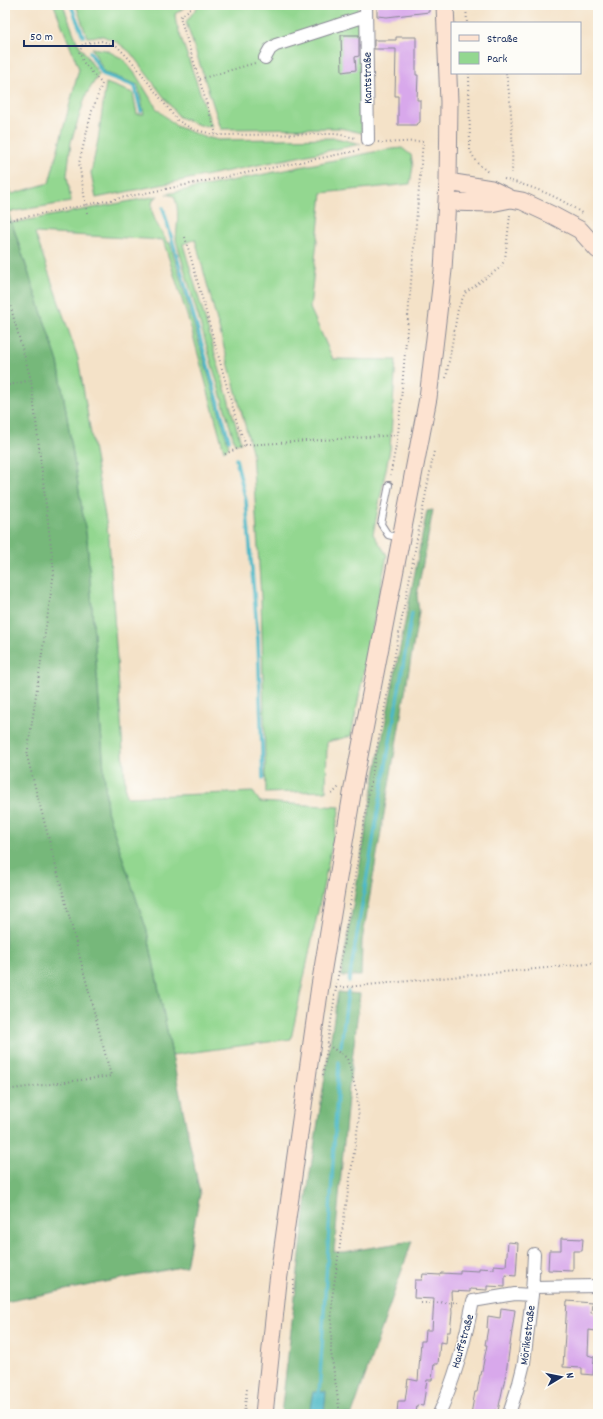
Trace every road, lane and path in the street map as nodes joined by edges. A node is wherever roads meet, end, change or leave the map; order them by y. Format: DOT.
graph roads {
  1 [pos="187,5"];
  2 [pos="445,5"];
  3 [pos="466,5"];
  4 [pos="366,10"];
  5 [pos="467,22"];
  6 [pos="265,58"];
  7 [pos="469,74"];
  8 [pos="506,74"];
  9 [pos="200,79"];
  10 [pos="216,135"];
  11 [pos="368,140"];
  12 [pos="512,173"];
  13 [pos="490,175"];
  14 [pos="498,177"];
  15 [pos="448,182"];
  16 [pos="447,202"];
  17 [pos="85,205"];
  18 [pos="510,207"];
  19 [pos="87,213"];
  20 [pos="585,216"];
  21 [pos="5,221"];
  22 [pos="185,237"];
  23 [pos="598,250"];
  24 [pos="5,287"];
  25 [pos="31,380"];
  26 [pos="446,380"];
  27 [pos="5,386"];
  28 [pos="398,435"];
  29 [pos="246,445"];
  30 [pos="434,450"];
  31 [pos="224,454"];
  32 [pos="389,484"];
  33 [pos="597,531"];
  34 [pos="598,535"];
  35 [pos="401,539"];
  36 [pos="598,963"];
  37 [pos="337,988"];
  38 [pos="328,1045"];
  39 [pos="323,1075"];
  40 [pos="5,1090"];
  41 [pos="534,1254"];
  42 [pos="295,1275"];
  43 [pos="598,1286"];
  44 [pos="532,1291"];
  45 [pos="292,1298"];
  46 [pos="473,1301"];
  47 [pos="421,1303"];
  48 [pos="247,1389"];
  49 [pos="244,1414"];
  50 [pos="264,1414"];
  51 [pos="340,1414"];
  52 [pos="438,1414"];
  53 [pos="509,1414"];
  1 -- 9 [label="path"];
  2 -- 15 [label="main road"];
  3 -- 5 [label="path"];
  4 -- 6 [label="street, Kantstraße"];
  4 -- 11 [label="street, Kantstraße"];
  6 -- 9 [label="path"];
  7 -- 13 [label="path"];
  8 -- 12 [label="path"];
  9 -- 10 [label="path"];
  10 -- 11 [label="path"];
  10 -- 17 [label="path"];
  11 -- 17 [label="path"];
  11 -- 28 [label="path"];
  14 -- 20 [label="path"];
  15 -- 16 [label="main road"];
  15 -- 18 [label="main road"];
  16 -- 18 [label="main road"];
  16 -- 35 [label="main road"];
  17 -- 19 [label="path"];
  17 -- 21 [label="path"];
  18 -- 23 [label="main road"];
  18 -- 26 [label="path"];
  22 -- 29 [label="path"];
  24 -- 25 [label="path"];
  25 -- 27 [label="path"];
  25 -- 40 [label="path"];
  28 -- 29 [label="path"];
  28 -- 32 [label="path"];
  29 -- 31 [label="path"];
  30 -- 38 [label="path"];
  32 -- 35 [label="lane"];
  33 -- 34 [label="path"];
  35 -- 50 [label="main road"];
  36 -- 37 [label="path"];
  38 -- 39 [label="path"];
  38 -- 51 [label="path"];
  41 -- 44 [label="street, Mörikestraße"];
  42 -- 45 [label="path"];
  43 -- 44 [label="street, Hauffstraße"];
  44 -- 46 [label="street, Hauffstraße"];
  44 -- 53 [label="street, Mörikestraße"];
  46 -- 47 [label="path"];
  46 -- 52 [label="street, Hauffstraße"];
  48 -- 49 [label="path"];
}
